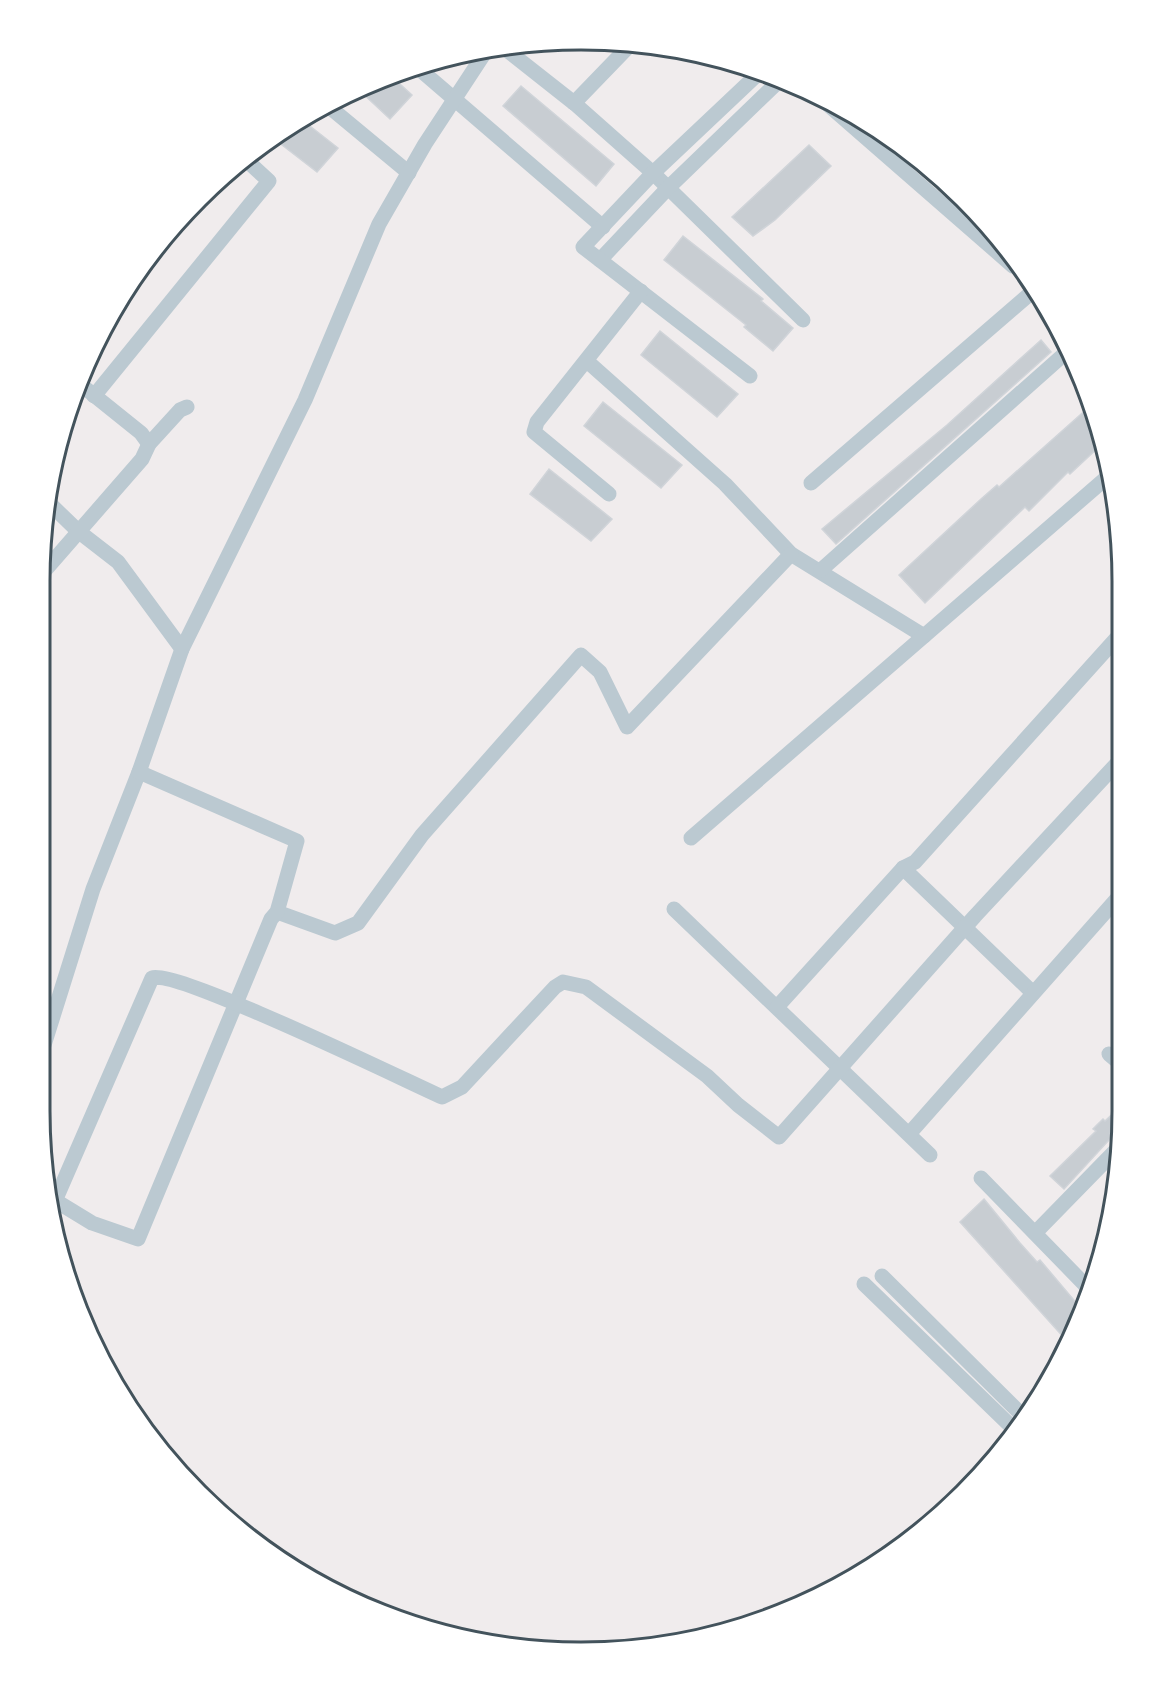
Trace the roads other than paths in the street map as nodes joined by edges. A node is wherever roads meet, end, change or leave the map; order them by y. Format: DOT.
graph roads {
  1 [pos="624,52"];
  2 [pos="512,54"];
  3 [pos="481,59"];
  4 [pos="425,73"];
  5 [pos="753,78"];
  6 [pos="774,86"];
  7 [pos="456,99"];
  8 [pos="574,103"];
  9 [pos="334,111"];
  10 [pos="844,119"];
  11 [pos="251,164"];
  12 [pos="408,173"];
  13 [pos="653,173"];
  14 [pos="667,189"];
  15 [pos="603,227"];
  16 [pos="1004,258"];
  17 [pos="600,260"];
  18 [pos="641,291"];
  19 [pos="1029,295"];
  20 [pos="803,320"];
  21 [pos="1062,356"];
  22 [pos="588,362"];
  23 [pos="750,376"];
  24 [pos="86,389"];
  25 [pos="94,396"];
  26 [pos="188,407"];
  27 [pos="149,444"];
  28 [pos="1103,481"];
  29 [pos="811,483"];
  30 [pos="609,494"];
  31 [pos="55,508"];
  32 [pos="78,531"];
  33 [pos="791,554"];
  34 [pos="51,563"];
  35 [pos="820,570"];
  36 [pos="924,636"];
  37 [pos="1112,643"];
  38 [pos="182,649"];
  39 [pos="1112,769"];
  40 [pos="139,772"];
  41 [pos="691,838"];
  42 [pos="903,868"];
  43 [pos="1112,904"];
  44 [pos="674,909"];
  45 [pos="277,912"];
  46 [pos="965,927"];
  47 [pos="1034,993"];
  48 [pos="238,1003"];
  49 [pos="777,1007"];
  50 [pos="50,1008"];
  51 [pos="1108,1054"];
  52 [pos="1112,1057"];
  53 [pos="840,1068"];
  54 [pos="909,1134"];
  55 [pos="930,1155"];
  56 [pos="1110,1155"];
  57 [pos="981,1178"];
  58 [pos="56,1192"];
  59 [pos="58,1202"];
  60 [pos="1035,1233"];
  61 [pos="882,1276"];
  62 [pos="1085,1279"];
  63 [pos="864,1284"];
  64 [pos="1019,1412"];
  65 [pos="1010,1425"];
  1 -- 8 [label="street"];
  2 -- 8 [label="street"];
  3 -- 7 [label="street"];
  4 -- 7 [label="street"];
  5 -- 13 [label="street"];
  6 -- 14 [label="street"];
  7 -- 12 [label="street"];
  7 -- 15 [label="street"];
  8 -- 13 [label="street"];
  9 -- 12 [label="street"];
  10 -- 16 [label="street"];
  11 -- 25 [label="street"];
  12 -- 38 [label="street"];
  13 -- 14 [label="street"];
  13 -- 15 [label="street"];
  14 -- 17 [label="street"];
  14 -- 20 [label="street"];
  15 -- 17 [label="street"];
  17 -- 18 [label="street"];
  18 -- 22 [label="street"];
  18 -- 23 [label="street"];
  19 -- 29 [label="street"];
  21 -- 35 [label="street"];
  22 -- 30 [label="street"];
  22 -- 33 [label="street"];
  24 -- 25 [label="street"];
  25 -- 27 [label="street"];
  26 -- 27 [label="street"];
  27 -- 32 [label="street"];
  28 -- 36 [label="street"];
  31 -- 32 [label="street"];
  32 -- 34 [label="street"];
  32 -- 38 [label="street"];
  33 -- 35 [label="street"];
  33 -- 45 [label="street"];
  35 -- 36 [label="street"];
  36 -- 41 [label="street"];
  37 -- 42 [label="street"];
  38 -- 40 [label="street"];
  39 -- 46 [label="street"];
  40 -- 45 [label="street"];
  40 -- 50 [label="street"];
  42 -- 46 [label="street"];
  42 -- 49 [label="street"];
  43 -- 47 [label="street"];
  44 -- 49 [label="street"];
  45 -- 48 [label="street"];
  46 -- 47 [label="street"];
  46 -- 53 [label="street"];
  47 -- 54 [label="street"];
  48 -- 53 [label="street"];
  48 -- 58 [label="street"];
  48 -- 59 [label="street"];
  49 -- 53 [label="street"];
  51 -- 52 [label="street"];
  53 -- 54 [label="street"];
  54 -- 55 [label="street"];
  56 -- 60 [label="street"];
  57 -- 60 [label="street"];
  60 -- 62 [label="street"];
  61 -- 64 [label="street"];
  63 -- 65 [label="street"];
}
